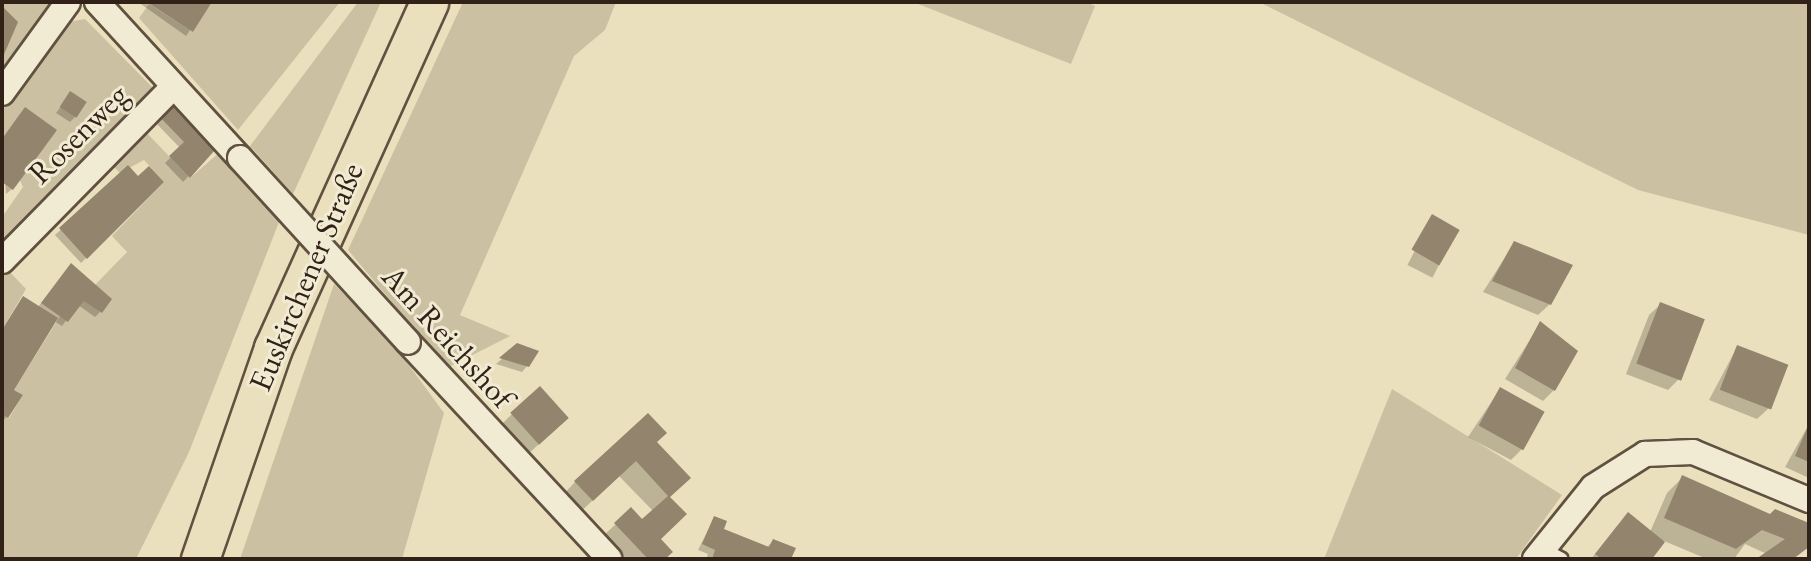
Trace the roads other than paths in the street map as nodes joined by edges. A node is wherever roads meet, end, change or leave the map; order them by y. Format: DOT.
graph roads {
  1 [pos="68,2"];
  2 [pos="97,2"];
  3 [pos="429,2"];
  4 [pos="173,87"];
  5 [pos="2,93"];
  6 [pos="2,261"];
  7 [pos="1809,500"];
  8 [pos="1546,556"];
  9 [pos="200,559"];
  10 [pos="610,559"];
  1 -- 5 [label="street"];
  2 -- 4 [label="street, Am Reichshof"];
  3 -- 9 [label="main road, Euskirchener Straße"];
  4 -- 6 [label="street, Rosenweg"];
  4 -- 10 [label="street, Am Reichshof, bridge"];
  7 -- 8 [label="street"];
}
